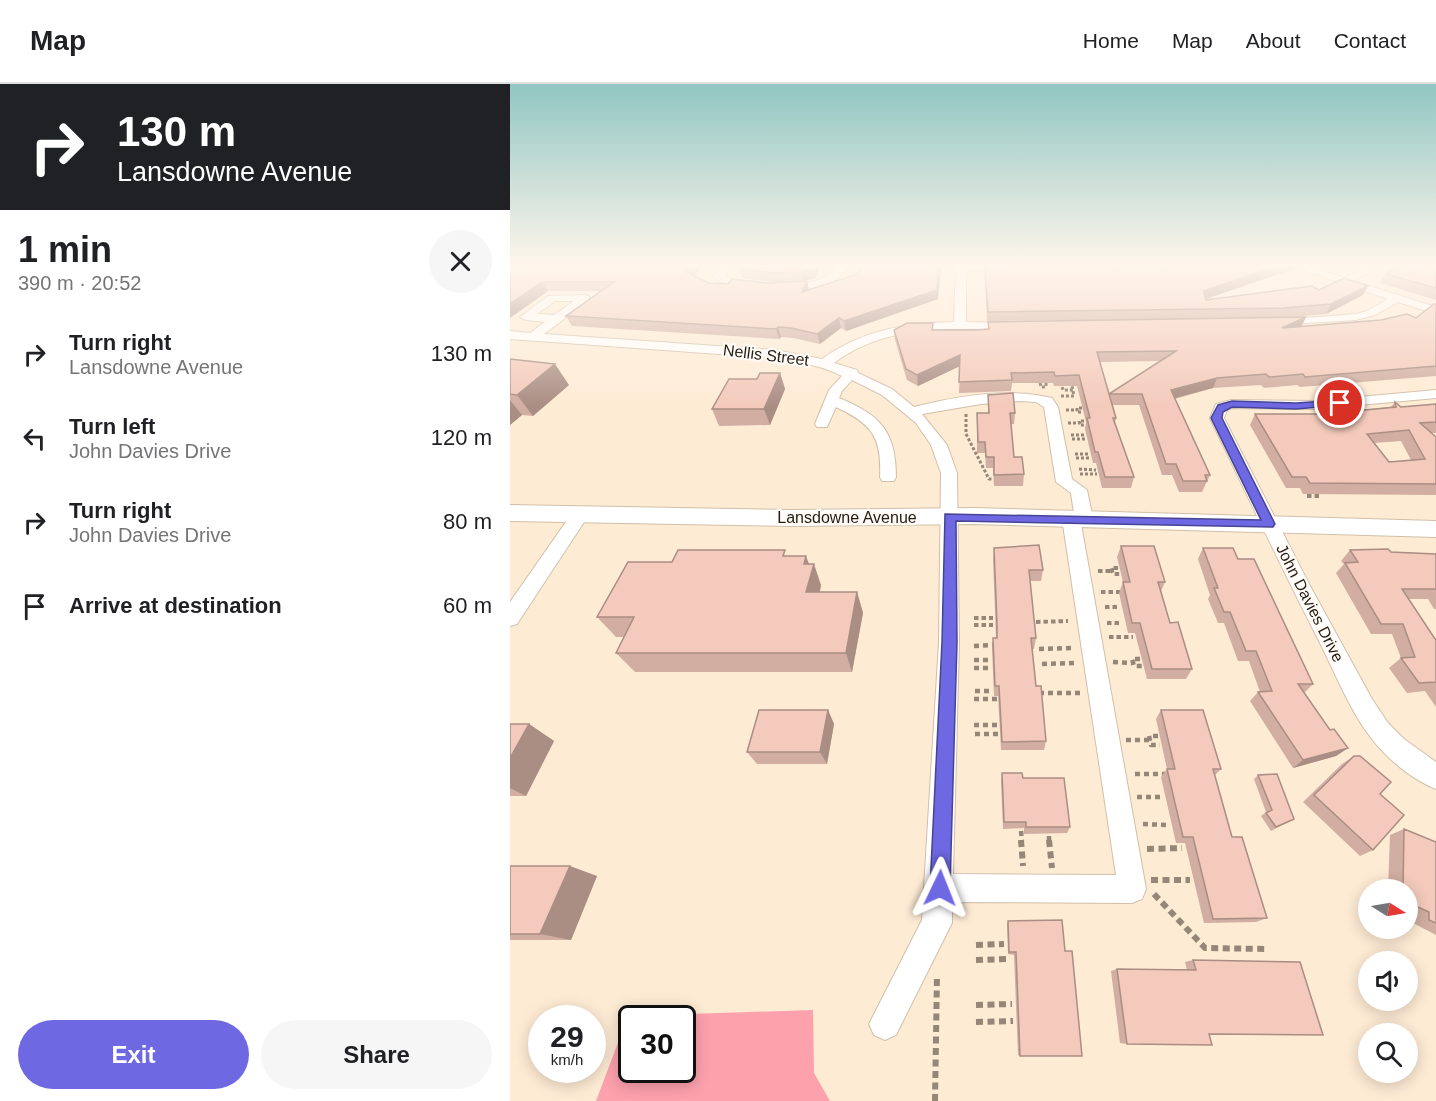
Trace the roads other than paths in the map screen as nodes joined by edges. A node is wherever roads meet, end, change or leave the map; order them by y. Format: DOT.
graph roads {
  1 [pos="960,312"];
  2 [pos="1372,312"];
  3 [pos="558,319"];
  4 [pos="1271,323"];
  5 [pos="960,326"];
  6 [pos="1023,326"];
  7 [pos="510,335"];
  8 [pos="532,336"];
  9 [pos="824,364"];
  10 [pos="852,373"];
  11 [pos="1436,394"];
  12 [pos="832,400"];
  13 [pos="912,412"];
  14 [pos="822,424"];
  15 [pos="888,477"];
  16 [pos="510,513"];
  17 [pos="581,513"];
  18 [pos="950,517"];
  19 [pos="1078,519"];
  20 [pos="1269,524"];
  21 [pos="1436,529"];
  22 [pos="510,618"];
  23 [pos="1436,777"];
  24 [pos="940,888"];
  25 [pos="885,1024"];
  1 -- 5 [label="street"];
  2 -- 4 [label="street"];
  3 -- 8 [label="street"];
  5 -- 6 [label="street"];
  5 -- 9 [label="street"];
  7 -- 8 [label="street, Nellis Street"];
  8 -- 9 [label="street, Nellis Street"];
  9 -- 10 [label="street, Nellis Street"];
  10 -- 12 [label="street"];
  10 -- 13 [label="street, Nellis Street"];
  11 -- 20 [label="street, John Davies Drive"];
  12 -- 14 [label="street"];
  12 -- 15 [label="street"];
  13 -- 18 [label="street, Nellis Street"];
  13 -- 19 [label="street"];
  16 -- 17 [label="main road, Lansdowne Avenue"];
  17 -- 18 [label="main road, Lansdowne Avenue"];
  17 -- 22 [label="street"];
  18 -- 19 [label="main road, Lansdowne Avenue"];
  18 -- 24 [label="street, Nellis Street"];
  19 -- 20 [label="main road, Lansdowne Avenue"];
  19 -- 24 [label="street"];
  20 -- 21 [label="main road, Lansdowne Avenue"];
  20 -- 23 [label="street, John Davies Drive"];
  24 -- 25 [label="street, Nellis Street"];
}
